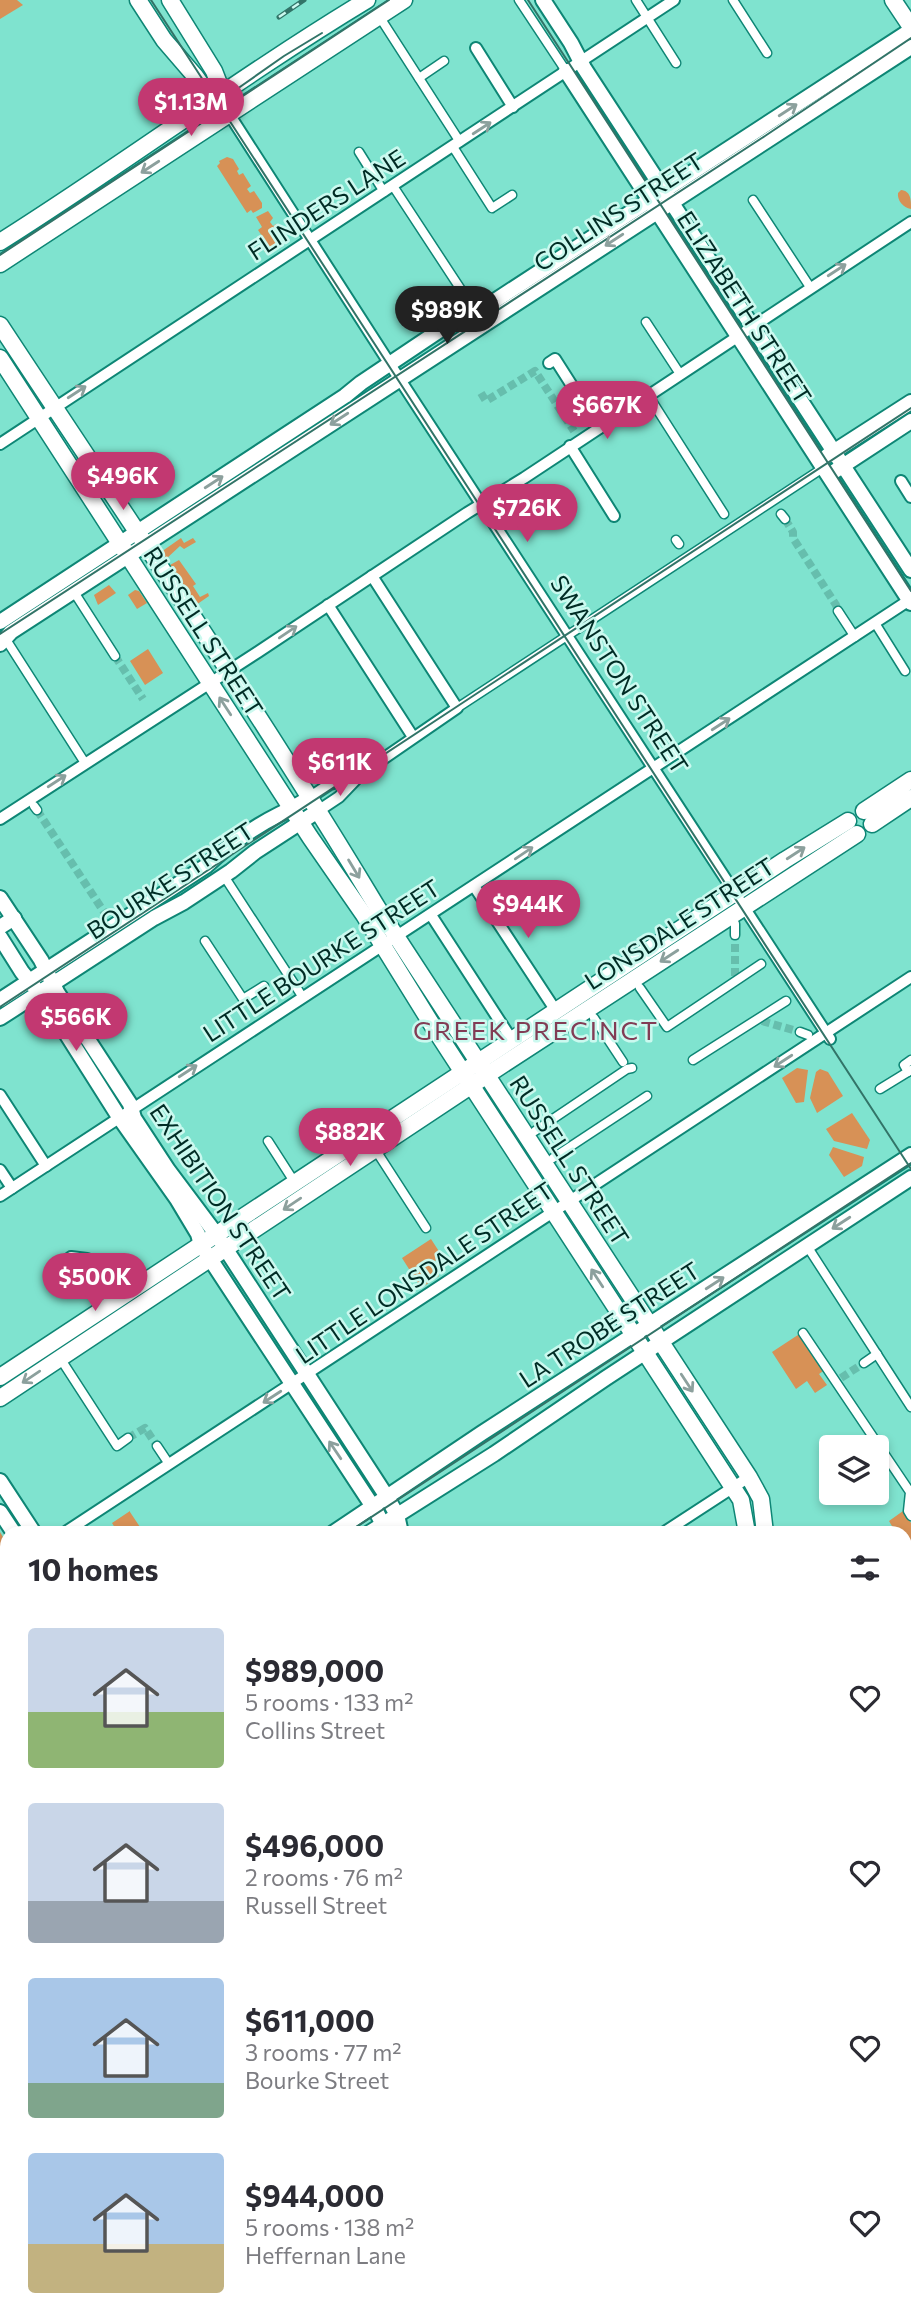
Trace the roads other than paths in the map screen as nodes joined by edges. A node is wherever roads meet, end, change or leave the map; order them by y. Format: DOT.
graph roads {
  1 [pos="138,0"];
  2 [pos="170,0"];
  3 [pos="367,0"];
  4 [pos="404,0"];
  5 [pos="519,0"];
  6 [pos="543,0"];
  7 [pos="636,0"];
  8 [pos="674,0"];
  9 [pos="733,0"];
  10 [pos="893,0"];
  11 [pos="379,16"];
  12 [pos="647,18"];
  13 [pos="911,28"];
  14 [pos="911,47"];
  15 [pos="476,48"];
  16 [pos="767,53"];
  17 [pos="444,61"];
  18 [pos="580,62"];
  19 [pos="676,63"];
  20 [pos="566,71"];
  21 [pos="419,78"];
  22 [pos="217,97"];
  23 [pos="513,107"];
  24 [pos="230,117"];
  25 [pos="458,146"];
  26 [pos="359,152"];
  27 [pos="388,189"];
  28 [pos="513,194"];
  29 [pos="668,197"];
  30 [pos="753,200"];
  31 [pos="652,206"];
  32 [pos="911,222"];
  33 [pos="309,239"];
  34 [pos="0,242"];
  35 [pos="0,264"];
  36 [pos="810,287"];
  37 [pos="473,308"];
  38 [pos="646,322"];
  39 [pos="0,325"];
  40 [pos="752,327"];
  41 [pos="737,337"];
  42 [pos="0,358"];
  43 [pos="389,363"];
  44 [pos="549,363"];
  45 [pos="32,374"];
  46 [pos="680,374"];
  47 [pos="400,380"];
  48 [pos="17,384"];
  49 [pos="648,395"];
  50 [pos="911,402"];
  51 [pos="54,407"];
  52 [pos="39,418"];
  53 [pos="911,421"];
  54 [pos="599,428"];
  55 [pos="574,439"];
  56 [pos="0,444"];
  57 [pos="834,452"];
  58 [pos="843,466"];
  59 [pos="823,468"];
  60 [pos="100,477"];
  61 [pos="901,481"];
  62 [pos="84,487"];
  63 [pos="911,497"];
  64 [pos="482,504"];
  65 [pos="118,506"];
  66 [pos="724,514"];
  67 [pos="103,515"];
  68 [pos="614,516"];
  69 [pos="141,540"];
  70 [pos="125,550"];
  71 [pos="911,570"];
  72 [pos="372,576"];
  73 [pos="74,592"];
  74 [pos="911,601"];
  75 [pos="328,606"];
  76 [pos="838,611"];
  77 [pos="0,622"];
  78 [pos="875,623"];
  79 [pos="568,636"];
  80 [pos="855,637"];
  81 [pos="3,641"];
  82 [pos="115,656"];
  83 [pos="226,670"];
  84 [pos="905,671"];
  85 [pos="209,682"];
  86 [pos="457,708"];
  87 [pos="413,737"];
  88 [pos="85,763"];
  89 [pos="653,768"];
  90 [pos="911,780"];
  91 [pos="911,798"];
  92 [pos="313,805"];
  93 [pos="297,816"];
  94 [pos="0,818"];
  95 [pos="853,827"];
  96 [pos="224,876"];
  97 [pos="474,886"];
  98 [pos="0,898"];
  99 [pos="740,901"];
  100 [pos="371,911"];
  101 [pos="431,915"];
  102 [pos="14,918"];
  103 [pos="735,924"];
  104 [pos="0,927"];
  105 [pos="735,934"];
  106 [pos="0,937"];
  107 [pos="205,941"];
  108 [pos="390,942"];
  109 [pos="761,964"];
  110 [pos="46,969"];
  111 [pos="911,976"];
  112 [pos="423,977"];
  113 [pos="29,981"];
  114 [pos="53,984"];
  115 [pos="264,986"];
  116 [pos="609,986"];
  117 [pos="409,987"];
  118 [pos="640,988"];
  119 [pos="39,993"];
  120 [pos="302,996"];
  121 [pos="0,1000"];
  122 [pos="786,1000"];
  123 [pos="556,1011"];
  124 [pos="0,1018"];
  125 [pos="594,1018"];
  126 [pos="828,1036"];
  127 [pos="512,1040"];
  128 [pos="89,1055"];
  129 [pos="694,1060"];
  130 [pos="911,1060"];
  131 [pos="623,1062"];
  132 [pos="483,1068"];
  133 [pos="632,1068"];
  134 [pos="909,1071"];
  135 [pos="467,1078"];
  136 [pos="880,1089"];
  137 [pos="0,1095"];
  138 [pos="648,1096"];
  139 [pos="125,1113"];
  140 [pos="516,1119"];
  141 [pos="395,1126"];
  142 [pos="501,1130"];
  143 [pos="535,1131"];
  144 [pos="268,1142"];
  145 [pos="375,1149"];
  146 [pos="553,1158"];
  147 [pos="906,1158"];
  148 [pos="339,1163"];
  149 [pos="46,1166"];
  150 [pos="0,1170"];
  151 [pos="911,1178"];
  152 [pos="295,1183"];
  153 [pos="12,1188"];
  154 [pos="0,1196"];
  155 [pos="569,1201"];
  156 [pos="554,1211"];
  157 [pos="426,1228"];
  158 [pos="216,1234"];
  159 [pos="807,1246"];
  160 [pos="225,1249"];
  161 [pos="205,1252"];
  162 [pos="87,1259"];
  163 [pos="67,1260"];
  164 [pos="240,1270"];
  165 [pos="224,1280"];
  166 [pos="125,1295"];
  167 [pos="134,1309"];
  168 [pos="272,1319"];
  169 [pos="650,1326"];
  170 [pos="256,1329"];
  171 [pos="803,1333"];
  172 [pos="635,1336"];
  173 [pos="60,1338"];
  174 [pos="661,1343"];
  175 [pos="646,1352"];
  176 [pos="877,1354"];
  177 [pos="64,1355"];
  178 [pos="864,1363"];
  179 [pos="308,1375"];
  180 [pos="0,1377"];
  181 [pos="292,1385"];
  182 [pos="317,1389"];
  183 [pos="0,1398"];
  184 [pos="301,1399"];
  185 [pos="702,1406"];
  186 [pos="911,1407"];
  187 [pos="687,1417"];
  188 [pos="128,1438"];
  189 [pos="157,1446"];
  190 [pos="169,1464"];
  191 [pos="749,1477"];
  192 [pos="0,1481"];
  193 [pos="733,1488"];
  194 [pos="387,1497"];
  195 [pos="373,1507"];
  196 [pos="397,1515"];
  197 [pos="911,1516"];
  198 [pos="29,1526"];
  199 [pos="75,1526"];
  200 [pos="344,1526"];
  201 [pos="384,1526"];
  202 [pos="387,1526"];
  203 [pos="399,1526"];
  204 [pos="674,1526"];
  205 [pos="746,1526"];
  206 [pos="764,1526"];
  207 [pos="0,2265"];
  208 [pos="0,2284"];
  1 -- 22 [label="main road, SWANSTON STREET"];
  2 -- 22 [label="main road, SWANSTON STREET"];
  3 -- 22 [label="main road"];
  4 -- 11 [label="main road"];
  5 -- 20 [label="street, ELIZABETH STREET"];
  6 -- 18 [label="street, ELIZABETH STREET"];
  7 -- 12 [label="street"];
  8 -- 12 [label="street, FLINDERS LANE"];
  9 -- 16 [label="street"];
  10 -- 13 [label="main road"];
  11 -- 21 [label="street"];
  11 -- 24 [label="main road"];
  12 -- 18 [label="street, FLINDERS LANE"];
  12 -- 19 [label="street"];
  29 -- 13 [label="street, COLLINS STREET, one-way"];
  14 -- 29 [label="street, COLLINS STREET"];
  15 -- 23 [label="street"];
  17 -- 21 [label="street"];
  18 -- 20 [label="street, FLINDERS LANE"];
  18 -- 29 [label="street, ELIZABETH STREET"];
  20 -- 23 [label="street, FLINDERS LANE"];
  20 -- 31 [label="street, ELIZABETH STREET"];
  21 -- 25 [label="street"];
  22 -- 24 [label="main road, SWANSTON STREET"];
  22 -- 34 [label="main road"];
  25 -- 23 [label="street, FLINDERS LANE, one-way"];
  24 -- 33 [label="street, SWANSTON STREET"];
  24 -- 35 [label="main road, one-way"];
  25 -- 27 [label="street, FLINDERS LANE"];
  25 -- 28 [label="street"];
  26 -- 27 [label="street"];
  27 -- 33 [label="street, FLINDERS LANE"];
  27 -- 37 [label="street"];
  29 -- 31 [label="street, COLLINS STREET"];
  29 -- 40 [label="street, ELIZABETH STREET"];
  30 -- 36 [label="street"];
  31 -- 37 [label="street, COLLINS STREET"];
  31 -- 41 [label="street, ELIZABETH STREET"];
  31 -- 47 [label="street, COLLINS STREET, one-way"];
  36 -- 32 [label="street, one-way"];
  33 -- 43 [label="street, SWANSTON STREET"];
  51 -- 33 [label="street, FLINDERS LANE, one-way"];
  36 -- 40 [label="street"];
  37 -- 43 [label="street, COLLINS STREET"];
  38 -- 46 [label="street"];
  39 -- 45 [label="main road, RUSSELL STREET"];
  40 -- 41 [label="street"];
  40 -- 57 [label="street, ELIZABETH STREET"];
  41 -- 46 [label="street"];
  41 -- 59 [label="street, ELIZABETH STREET"];
  42 -- 48 [label="main road, RUSSELL STREET"];
  43 -- 47 [label="street, SWANSTON STREET"];
  69 -- 43 [label="street, COLLINS STREET, one-way"];
  44 -- 54 [label="street"];
  45 -- 48 [label="main road"];
  45 -- 51 [label="main road, RUSSELL STREET"];
  46 -- 49 [label="street"];
  47 -- 64 [label="street, SWANSTON STREET"];
  47 -- 69 [label="street, COLLINS STREET, one-way"];
  48 -- 52 [label="main road, RUSSELL STREET"];
  49 -- 54 [label="street"];
  49 -- 66 [label="street"];
  50 -- 57 [label="street"];
  51 -- 52 [label="street, FLINDERS LANE"];
  51 -- 60 [label="main road, RUSSELL STREET"];
  52 -- 56 [label="street, FLINDERS LANE"];
  52 -- 62 [label="main road, RUSSELL STREET"];
  53 -- 58 [label="street"];
  54 -- 55 [label="street"];
  55 -- 64 [label="street"];
  55 -- 68 [label="street"];
  57 -- 58 [label="street, ELIZABETH STREET"];
  57 -- 59 [label="street"];
  58 -- 59 [label="street"];
  58 -- 71 [label="street, ELIZABETH STREET"];
  59 -- 74 [label="street, ELIZABETH STREET"];
  59 -- 79 [label="street, BOURKE STREET"];
  60 -- 62 [label="main road"];
  60 -- 65 [label="main road, RUSSELL STREET"];
  61 -- 63 [label="street"];
  62 -- 67 [label="main road, RUSSELL STREET"];
  64 -- 72 [label="street"];
  64 -- 79 [label="street, SWANSTON STREET"];
  65 -- 67 [label="main road"];
  65 -- 69 [label="main road, RUSSELL STREET"];
  67 -- 70 [label="main road, RUSSELL STREET"];
  69 -- 70 [label="street, COLLINS STREET"];
  69 -- 83 [label="main road, RUSSELL STREET"];
  70 -- 73 [label="street, COLLINS STREET"];
  70 -- 77 [label="street, COLLINS STREET"];
  70 -- 85 [label="main road, RUSSELL STREET"];
  72 -- 75 [label="street"];
  72 -- 86 [label="street"];
  73 -- 81 [label="street, COLLINS STREET"];
  73 -- 82 [label="street"];
  74 -- 78 [label="street, LITTLE BOURKE STREET"];
  83 -- 75 [label="street, one-way"];
  75 -- 87 [label="street"];
  76 -- 80 [label="street"];
  78 -- 80 [label="street, LITTLE BOURKE STREET"];
  78 -- 84 [label="street"];
  79 -- 86 [label="street, BOURKE STREET"];
  79 -- 89 [label="street, SWANSTON STREET"];
  89 -- 80 [label="street, LITTLE BOURKE STREET, one-way"];
  81 -- 88 [label="street"];
  83 -- 85 [label="street"];
  83 -- 92 [label="main road, RUSSELL STREET"];
  85 -- 88 [label="street"];
  93 -- 85 [label="main road, RUSSELL STREET, one-way"];
  86 -- 87 [label="street, BOURKE STREET"];
  87 -- 92 [label="street, BOURKE STREET"];
  94 -- 88 [label="street, one-way"];
  97 -- 89 [label="street, LITTLE BOURKE STREET, one-way"];
  89 -- 99 [label="street, SWANSTON STREET"];
  90 -- 91 [label="main road"];
  92 -- 93 [label="street, BOURKE STREET"];
  92 -- 100 [label="main road, RUSSELL STREET, one-way"];
  93 -- 96 [label="street, BOURKE STREET"];
  93 -- 100 [label="main road, RUSSELL STREET"];
  93 -- 110 [label="street, BOURKE STREET"];
  95 -- 99 [label="main road, LONSDALE STREET"];
  96 -- 114 [label="street, BOURKE STREET"];
  96 -- 120 [label="street"];
  97 -- 101 [label="street, LITTLE BOURKE STREET"];
  97 -- 123 [label="street"];
  98 -- 102 [label="street, EXHIBITION STREET"];
  99 -- 116 [label="main road, LONSDALE STREET"];
  99 -- 126 [label="street, SWANSTON STREET"];
  100 -- 108 [label="main road, RUSSELL STREET"];
  101 -- 108 [label="street, LITTLE BOURKE STREET"];
  101 -- 127 [label="street"];
  102 -- 104 [label="street"];
  102 -- 110 [label="street, EXHIBITION STREET"];
  103 -- 105 [label="street"];
  106 -- 113 [label="street, EXHIBITION STREET"];
  107 -- 115 [label="street"];
  108 -- 112 [label="main road, RUSSELL STREET"];
  108 -- 117 [label="main road, RUSSELL STREET"];
  108 -- 120 [label="street, LITTLE BOURKE STREET"];
  109 -- 118 [label="street"];
  110 -- 113 [label="street, BOURKE STREET"];
  110 -- 114 [label="street, EXHIBITION STREET"];
  111 -- 126 [label="street, LITTLE LONSDALE STREET"];
  112 -- 117 [label="main road"];
  112 -- 132 [label="main road, RUSSELL STREET"];
  113 -- 119 [label="street, EXHIBITION STREET"];
  113 -- 121 [label="street, BOURKE STREET"];
  114 -- 119 [label="street, BOURKE STREET"];
  114 -- 128 [label="street, EXHIBITION STREET"];
  116 -- 123 [label="main road, LONSDALE STREET"];
  116 -- 132 [label="main road, LONSDALE STREET"];
  117 -- 135 [label="main road, RUSSELL STREET"];
  119 -- 124 [label="street, BOURKE STREET"];
  119 -- 128 [label="street, EXHIBITION STREET"];
  139 -- 120 [label="street, LITTLE BOURKE STREET, one-way"];
  122 -- 129 [label="street"];
  123 -- 127 [label="main road, LONSDALE STREET"];
  125 -- 131 [label="street"];
  126 -- 155 [label="street, LITTLE LONSDALE STREET, one-way"];
  127 -- 132 [label="main road, LONSDALE STREET"];
  128 -- 139 [label="street, EXHIBITION STREET"];
  130 -- 134 [label="street"];
  132 -- 135 [label="main road, LONSDALE STREET"];
  132 -- 140 [label="main road, RUSSELL STREET"];
  133 -- 143 [label="street"];
  134 -- 136 [label="street"];
  135 -- 141 [label="main road, LONSDALE STREET"];
  135 -- 142 [label="main road, RUSSELL STREET"];
  137 -- 149 [label="street"];
  138 -- 146 [label="street"];
  139 -- 149 [label="street, LITTLE BOURKE STREET"];
  139 -- 158 [label="street, EXHIBITION STREET"];
  139 -- 161 [label="street, EXHIBITION STREET"];
  140 -- 142 [label="main road"];
  140 -- 155 [label="main road, RUSSELL STREET"];
  141 -- 145 [label="main road, LONSDALE STREET"];
  141 -- 148 [label="main road, LONSDALE STREET"];
  142 -- 156 [label="main road, RUSSELL STREET"];
  144 -- 152 [label="street"];
  145 -- 148 [label="main road, LONSDALE STREET"];
  145 -- 157 [label="street"];
  147 -- 151 [label="street"];
  169 -- 147 [label="street, LA TROBE STREET, one-way"];
  148 -- 152 [label="main road, LONSDALE STREET"];
  148 -- 160 [label="main road, LONSDALE STREET, one-way"];
  149 -- 153 [label="street, LITTLE BOURKE STREET"];
  150 -- 153 [label="street"];
  151 -- 159 [label="street, LA TROBE STREET, one-way"];
  152 -- 158 [label="main road, LONSDALE STREET"];
  153 -- 154 [label="street, LITTLE BOURKE STREET"];
  155 -- 156 [label="street, LITTLE LONSDALE STREET"];
  155 -- 169 [label="main road, RUSSELL STREET"];
  172 -- 156 [label="main road, RUSSELL STREET, one-way"];
  156 -- 179 [label="street, LITTLE LONSDALE STREET"];
  158 -- 160 [label="street, EXHIBITION STREET"];
  158 -- 161 [label="main road, LONSDALE STREET"];
  159 -- 174 [label="street, LA TROBE STREET"];
  159 -- 176 [label="street"];
  160 -- 161 [label="main road, LONSDALE STREET"];
  160 -- 164 [label="street, EXHIBITION STREET"];
  161 -- 165 [label="street, EXHIBITION STREET"];
  161 -- 166 [label="main road, LONSDALE STREET"];
  161 -- 167 [label="main road, LONSDALE STREET"];
  162 -- 163 [label="street"];
  164 -- 165 [label="street"];
  164 -- 168 [label="street, EXHIBITION STREET"];
  165 -- 170 [label="street, EXHIBITION STREET"];
  166 -- 167 [label="main road"];
  166 -- 173 [label="main road, LONSDALE STREET"];
  167 -- 177 [label="main road, LONSDALE STREET"];
  168 -- 170 [label="street"];
  168 -- 179 [label="street, EXHIBITION STREET"];
  169 -- 172 [label="street, LA TROBE STREET"];
  169 -- 174 [label="main road, RUSSELL STREET"];
  170 -- 181 [label="street, EXHIBITION STREET"];
  171 -- 197 [label="street"];
  172 -- 175 [label="main road, RUSSELL STREET"];
  172 -- 194 [label="street, LA TROBE STREET"];
  173 -- 177 [label="main road"];
  173 -- 180 [label="main road, LONSDALE STREET"];
  174 -- 175 [label="street, LA TROBE STREET"];
  174 -- 185 [label="main road, RUSSELL STREET, one-way"];
  175 -- 187 [label="main road, RUSSELL STREET"];
  175 -- 196 [label="street, LA TROBE STREET"];
  176 -- 178 [label="street"];
  176 -- 186 [label="street"];
  177 -- 183 [label="main road, LONSDALE STREET, one-way"];
  177 -- 188 [label="street"];
  179 -- 181 [label="street, LITTLE LONSDALE STREET"];
  179 -- 182 [label="street, EXHIBITION STREET"];
  181 -- 184 [label="street, EXHIBITION STREET"];
  181 -- 190 [label="street, LITTLE LONSDALE STREET, one-way"];
  182 -- 184 [label="street"];
  182 -- 194 [label="street, EXHIBITION STREET"];
  195 -- 184 [label="street, EXHIBITION STREET, one-way"];
  185 -- 187 [label="main road"];
  185 -- 191 [label="main road, RUSSELL STREET"];
  187 -- 193 [label="main road, RUSSELL STREET"];
  189 -- 190 [label="street"];
  190 -- 199 [label="street, LITTLE LONSDALE STREET"];
  191 -- 193 [label="street"];
  191 -- 206 [label="main road, RUSSELL STREET"];
  192 -- 198 [label="street"];
  193 -- 204 [label="street"];
  193 -- 205 [label="main road, RUSSELL STREET"];
  194 -- 195 [label="street, LA TROBE STREET"];
  194 -- 196 [label="street, EXHIBITION STREET"];
  195 -- 200 [label="street, LA TROBE STREET"];
  195 -- 201 [label="street, EXHIBITION STREET"];
  196 -- 202 [label="street, LA TROBE STREET"];
  196 -- 203 [label="street, EXHIBITION STREET"];
  207 -- 208 [label="street"];
}
